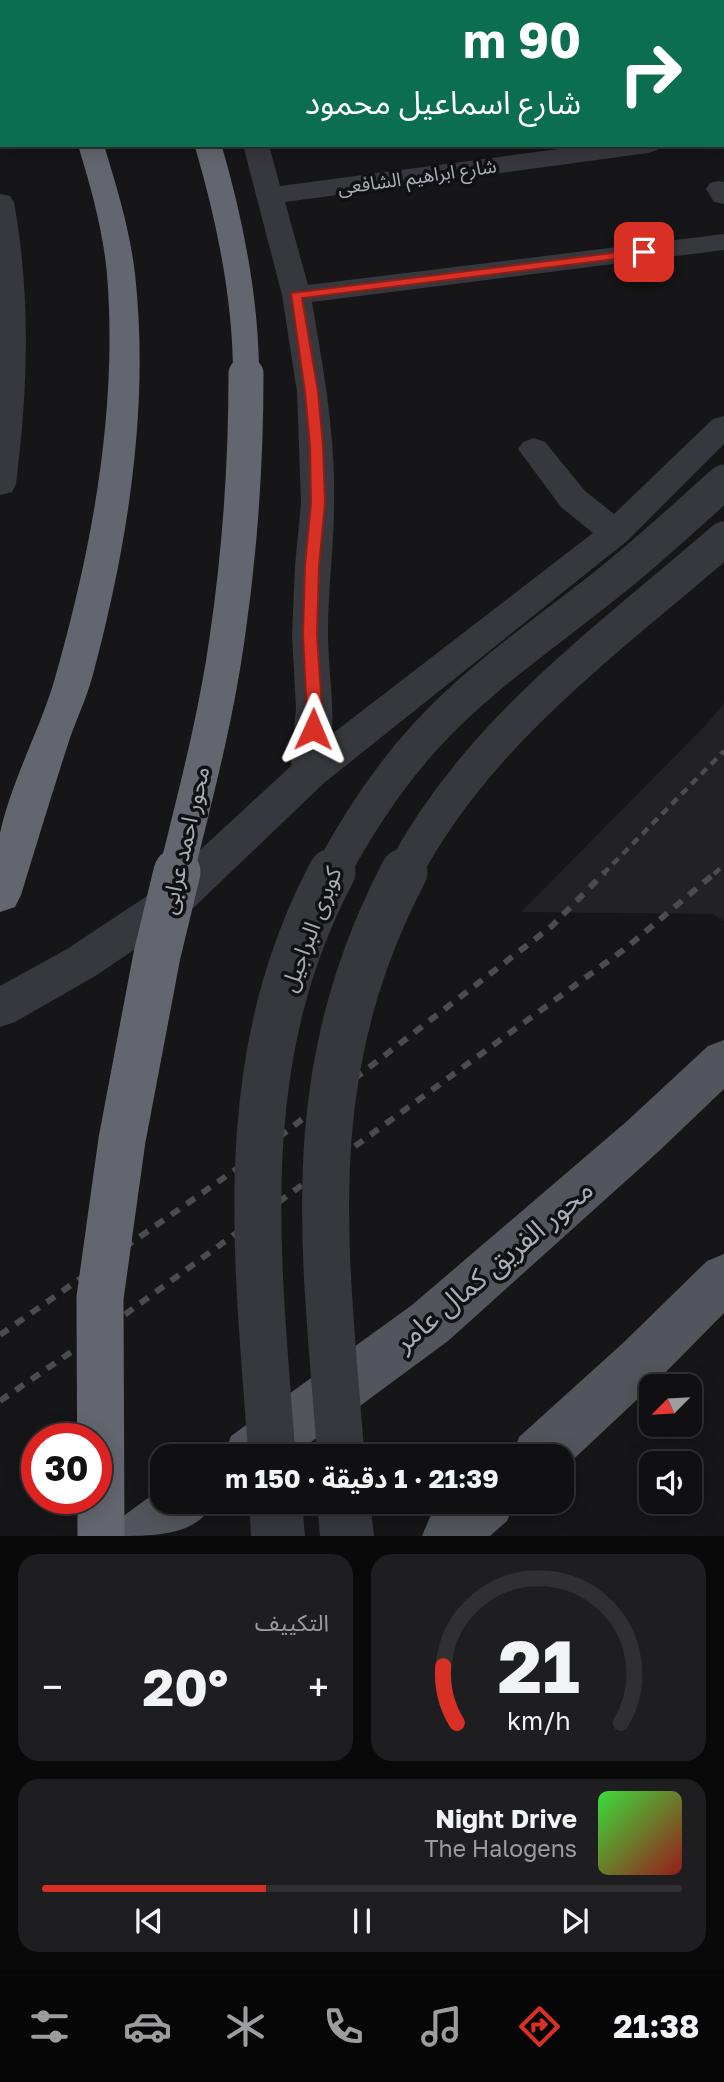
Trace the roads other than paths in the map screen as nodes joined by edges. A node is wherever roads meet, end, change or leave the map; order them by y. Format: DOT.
graph roads {
  1 [pos="93,147"];
  2 [pos="209,147"];
  3 [pos="257,147"];
  4 [pos="633,147"];
  5 [pos="270,196"];
  6 [pos="0,204"];
  7 [pos="724,242"];
  8 [pos="5,281"];
  9 [pos="296,295"];
  10 [pos="5,399"];
  11 [pos="724,426"];
  12 [pos="534,449"];
  13 [pos="724,482"];
  14 [pos="0,484"];
  15 [pos="615,533"];
  16 [pos="724,539"];
  17 [pos="310,772"];
  18 [pos="0,895"];
  19 [pos="0,1007"];
  20 [pos="724,1060"];
  21 [pos="724,1278"];
  22 [pos="265,1444"];
  23 [pos="271,1444"];
  24 [pos="340,1444"];
  25 [pos="551,1444"];
  26 [pos="171,1514"];
  27 [pos="277,1514"];
  28 [pos="345,1514"];
  29 [pos="474,1514"];
  30 [pos="101,1536"];
  31 [pos="141,1536"];
  32 [pos="278,1536"];
  33 [pos="348,1536"];
  34 [pos="449,1536"];
  1 -- 18 [label="highway"];
  2 -- 30 [label="highway, محور احمد عرابى, bridge"];
  3 -- 5 [label="street"];
  4 -- 5 [label="street, شارع ابراهيم الشافعى"];
  5 -- 9 [label="street"];
  6 -- 8 [label="street"];
  7 -- 9 [label="street"];
  8 -- 10 [label="street"];
  9 -- 17 [label="street"];
  10 -- 14 [label="street"];
  11 -- 15 [label="street"];
  12 -- 15 [label="street"];
  13 -- 23 [label="street, كوبرى البراجيل, bridge"];
  15 -- 17 [label="street"];
  16 -- 24 [label="street, bridge"];
  17 -- 19 [label="street"];
  20 -- 22 [label="main road, محور الفريق كمال عامر"];
  21 -- 25 [label="main road"];
  26 -- 31 [label="main road"];
  27 -- 32 [label="street"];
  28 -- 33 [label="street"];
  29 -- 34 [label="main road"];
}
